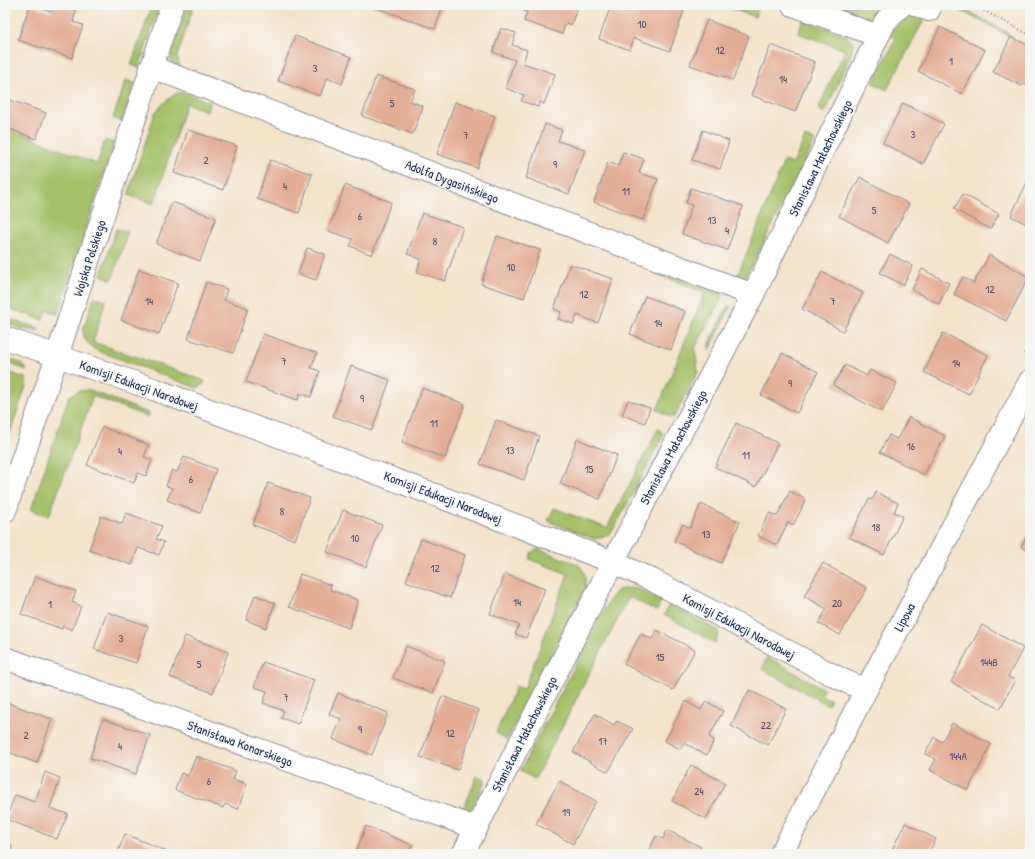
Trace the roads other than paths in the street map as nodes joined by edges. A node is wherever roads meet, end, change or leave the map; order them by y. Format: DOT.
graph roads {
  1 [pos="172,5"];
  2 [pos="793,5"];
  3 [pos="902,5"];
  4 [pos="878,36"];
  5 [pos="151,67"];
  6 [pos="753,295"];
  7 [pos="5,338"];
  8 [pos="57,356"];
  9 [pos="1030,381"];
  10 [pos="5,511"];
  11 [pos="613,562"];
  12 [pos="5,658"];
  13 [pos="866,690"];
  14 [pos="476,828"];
  15 [pos="463,854"];
  16 [pos="780,854"];
  1 -- 5 [label="street, Wojska Polskiego"];
  2 -- 4 [label="street"];
  3 -- 4 [label="street, Stanisława Małachowskiego"];
  4 -- 6 [label="street, Stanisława Małachowskiego"];
  5 -- 6 [label="street, Adolfa Dygasińskiego"];
  5 -- 8 [label="street, Wojska Polskiego"];
  6 -- 11 [label="street, Stanisława Małachowskiego"];
  7 -- 8 [label="street, Komisji Edukacji Narodowej"];
  8 -- 10 [label="street, Wojska Polskiego"];
  8 -- 11 [label="street, Komisji Edukacji Narodowej"];
  9 -- 13 [label="street, Lipowa"];
  11 -- 13 [label="street, Komisji Edukacji Narodowej"];
  11 -- 14 [label="street, Stanisława Małachowskiego"];
  12 -- 14 [label="street, Stanisława Konarskiego"];
  13 -- 16 [label="street, Lipowa"];
  14 -- 15 [label="street, Stanisława Małachowskiego"];
}
